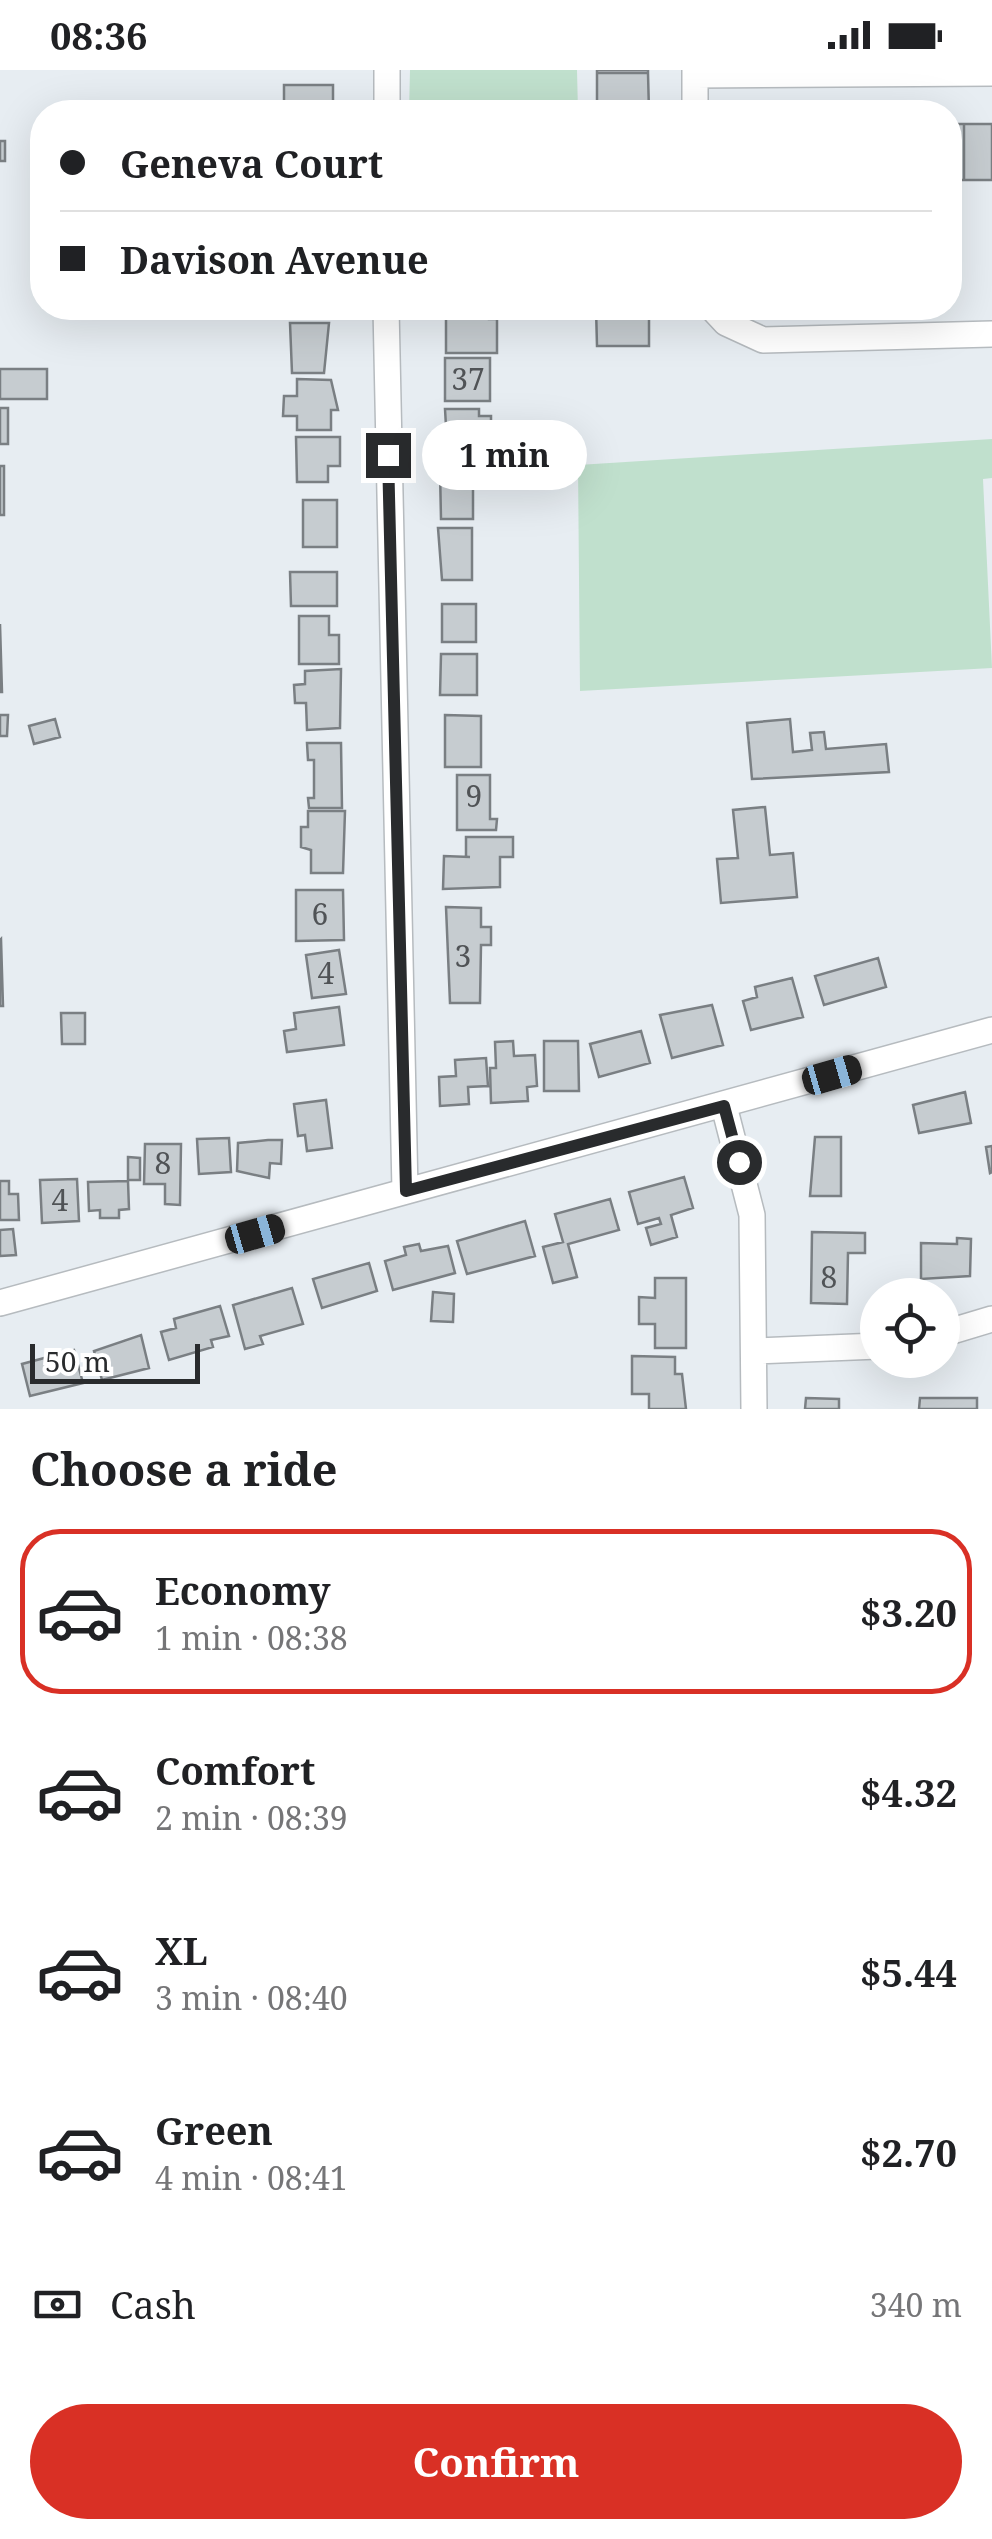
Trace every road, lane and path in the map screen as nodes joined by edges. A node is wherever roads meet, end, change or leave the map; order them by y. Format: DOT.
graph roads {
  1 [pos="387,70"];
  2 [pos="695,72"];
  3 [pos="992,73"];
  4 [pos="387,100"];
  5 [pos="695,100"];
  6 [pos="386,320"];
  7 [pos="724,320"];
  8 [pos="992,334"];
  9 [pos="992,1030"];
  10 [pos="724,1106"];
  11 [pos="406,1191"];
  12 [pos="0,1303"];
  13 [pos="992,1319"];
  14 [pos="960,1329"];
  15 [pos="860,1347"];
  16 [pos="756,1351"];
  17 [pos="754,1409"];
  1 -- 4 [label="street"];
  2 -- 3 [label="street"];
  2 -- 5 [label="street"];
  6 -- 11 [label="street"];
  7 -- 8 [label="street"];
  9 -- 10 [label="street"];
  10 -- 11 [label="street"];
  10 -- 16 [label="street"];
  11 -- 12 [label="street"];
  13 -- 14 [label="street"];
  15 -- 16 [label="street"];
  16 -- 17 [label="street"];
}
